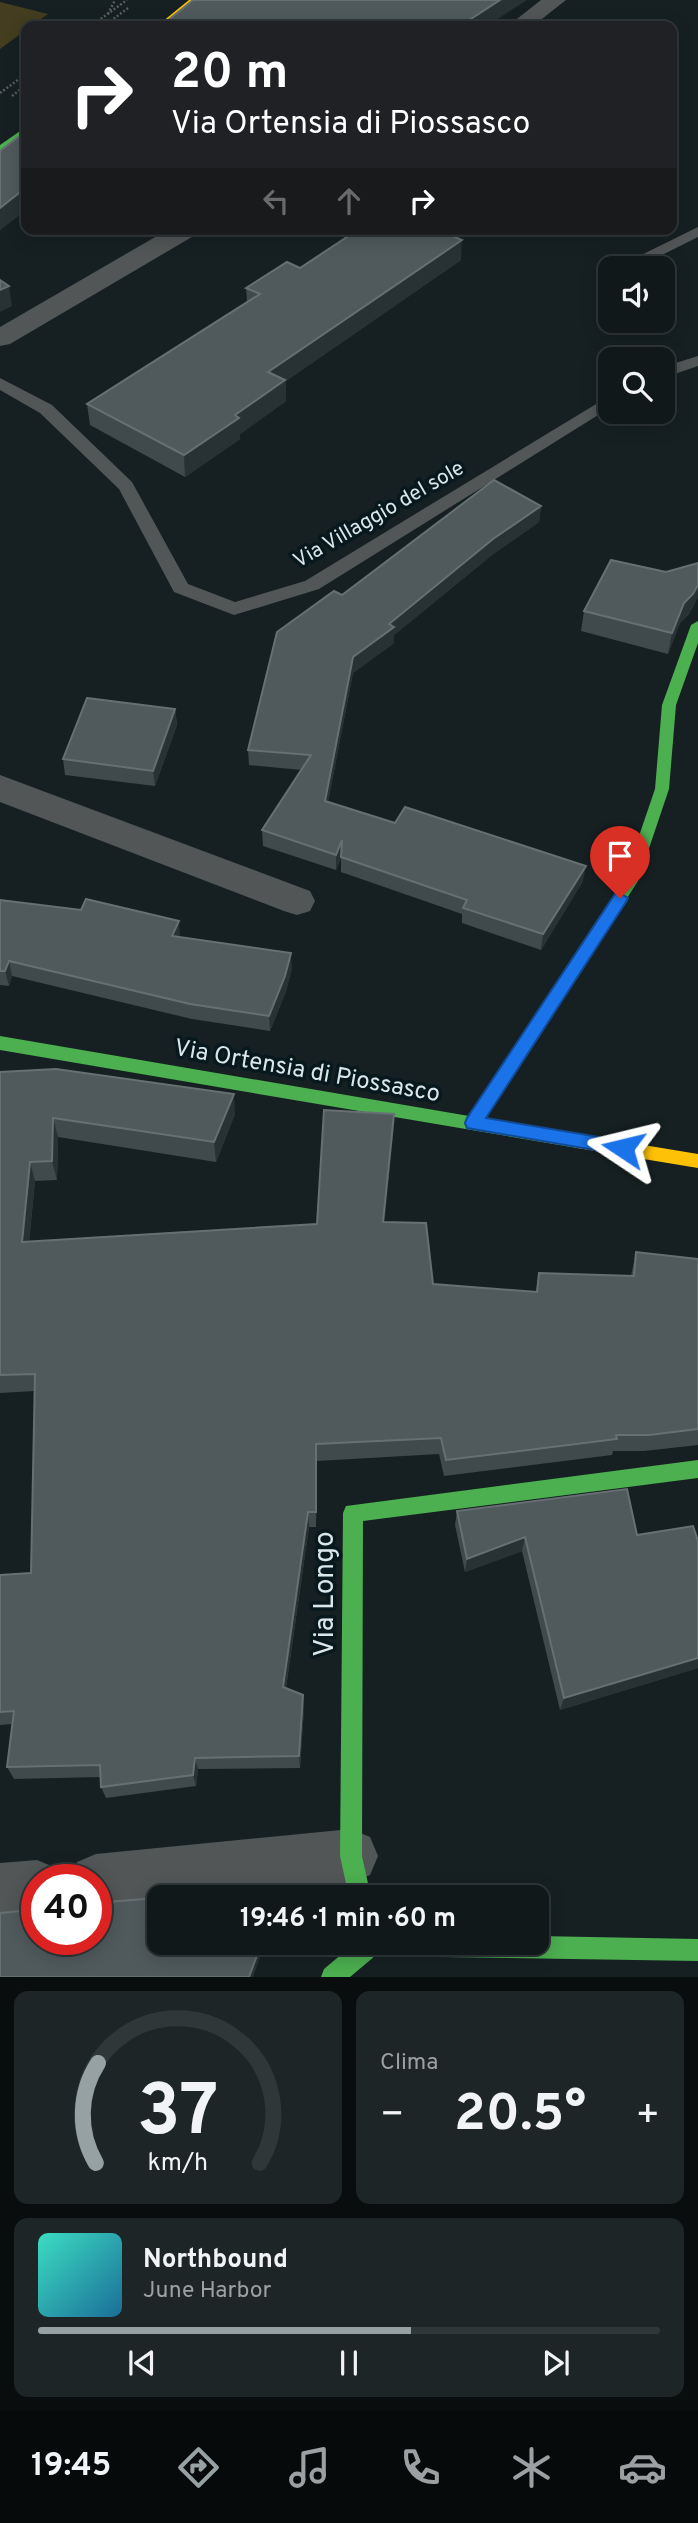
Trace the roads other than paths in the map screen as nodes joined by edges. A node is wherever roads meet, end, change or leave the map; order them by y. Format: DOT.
graph roads {
  1 [pos="194,0"];
  2 [pos="555,0"];
  3 [pos="167,21"];
  4 [pos="526,21"];
  5 [pos="21,134"];
  6 [pos="0,150"];
  7 [pos="698,231"];
  8 [pos="178,235"];
  9 [pos="647,256"];
  10 [pos="0,338"];
  11 [pos="698,361"];
  12 [pos="675,369"];
  13 [pos="0,383"];
  14 [pos="598,408"];
  15 [pos="698,625"];
  16 [pos="0,788"];
  17 [pos="297,901"];
  18 [pos="0,1043"];
  19 [pos="473,1123"];
  20 [pos="698,1161"];
  21 [pos="698,1469"];
  22 [pos="356,1877"];
  23 [pos="112,1881"];
  24 [pos="21,1888"];
  25 [pos="0,1890"];
  26 [pos="549,1947"];
  27 [pos="698,1950"];
  28 [pos="358,1955"];
  29 [pos="332,1977"];
  1 -- 3 [label="street"];
  2 -- 4 [label="street"];
  5 -- 6 [label="street"];
  7 -- 9 [label="lane"];
  8 -- 10 [label="street"];
  11 -- 12 [label="lane"];
  13 -- 14 [label="lane, Via Villaggio del sole"];
  15 -- 19 [label="street"];
  16 -- 17 [label="street"];
  18 -- 19 [label="street, Via Ortensia di Piossasco"];
  19 -- 20 [label="street, Via Ortensia di Piossasco"];
  21 -- 22 [label="street, Via Longo"];
  22 -- 23 [label="street"];
  24 -- 25 [label="street"];
  26 -- 27 [label="street"];
  28 -- 29 [label="street"];
}
